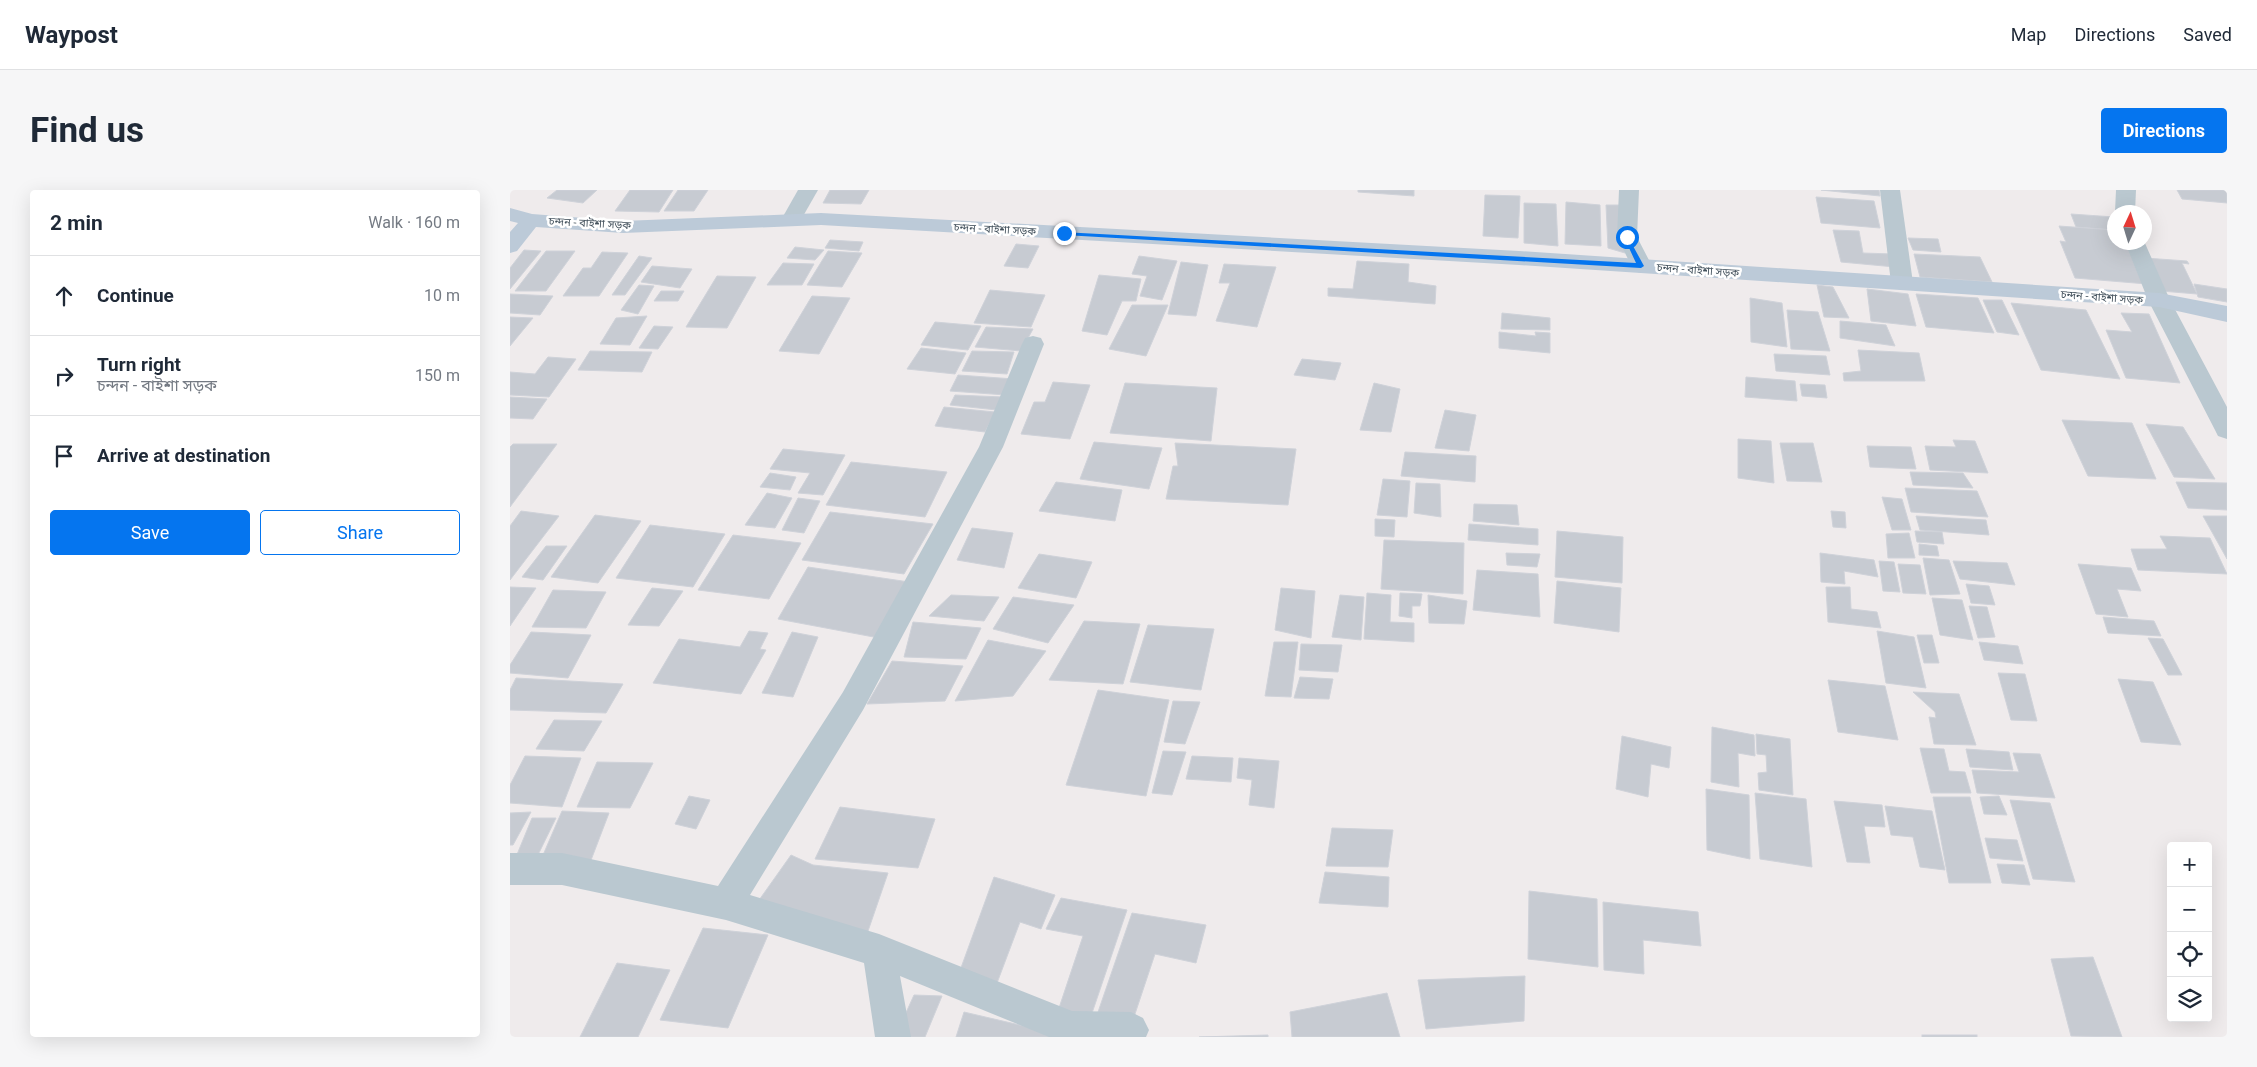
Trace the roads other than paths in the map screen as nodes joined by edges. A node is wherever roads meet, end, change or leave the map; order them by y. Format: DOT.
graph roads {
  1 [pos="808,190"];
  2 [pos="1629,190"];
  3 [pos="1890,190"];
  4 [pos="2126,190"];
  5 [pos="2125,205"];
  6 [pos="510,214"];
  7 [pos="531,220"];
  8 [pos="791,220"];
  9 [pos="510,246"];
  10 [pos="2138,250"];
  11 [pos="1641,266"];
  12 [pos="1902,283"];
  13 [pos="2159,300"];
  14 [pos="2227,314"];
  15 [pos="1033,344"];
  16 [pos="2227,430"];
  17 [pos="510,869"];
  18 [pos="726,904"];
  19 [pos="880,951"];
  20 [pos="1131,1030"];
  21 [pos="893,1037"];
  1 -- 8 [label="street"];
  2 -- 11 [label="street"];
  3 -- 12 [label="street"];
  4 -- 5 [label="street"];
  6 -- 7 [label="main road, চন্দন - বাইশা সড়ক"];
  7 -- 8 [label="main road, চন্দন - বাইশা সড়ক"];
  7 -- 9 [label="main road"];
  8 -- 11 [label="main road, চন্দন - বাইশা সড়ক"];
  10 -- 13 [label="street"];
  11 -- 12 [label="main road, চন্দন - বাইশা সড়ক"];
  12 -- 13 [label="main road, চন্দন - বাইশা সড়ক"];
  13 -- 14 [label="main road, চন্দন - বাইশা সড়ক"];
  13 -- 16 [label="street"];
  15 -- 18 [label="street"];
  17 -- 18 [label="street"];
  18 -- 19 [label="street"];
  19 -- 20 [label="street"];
  19 -- 21 [label="street"];
}
